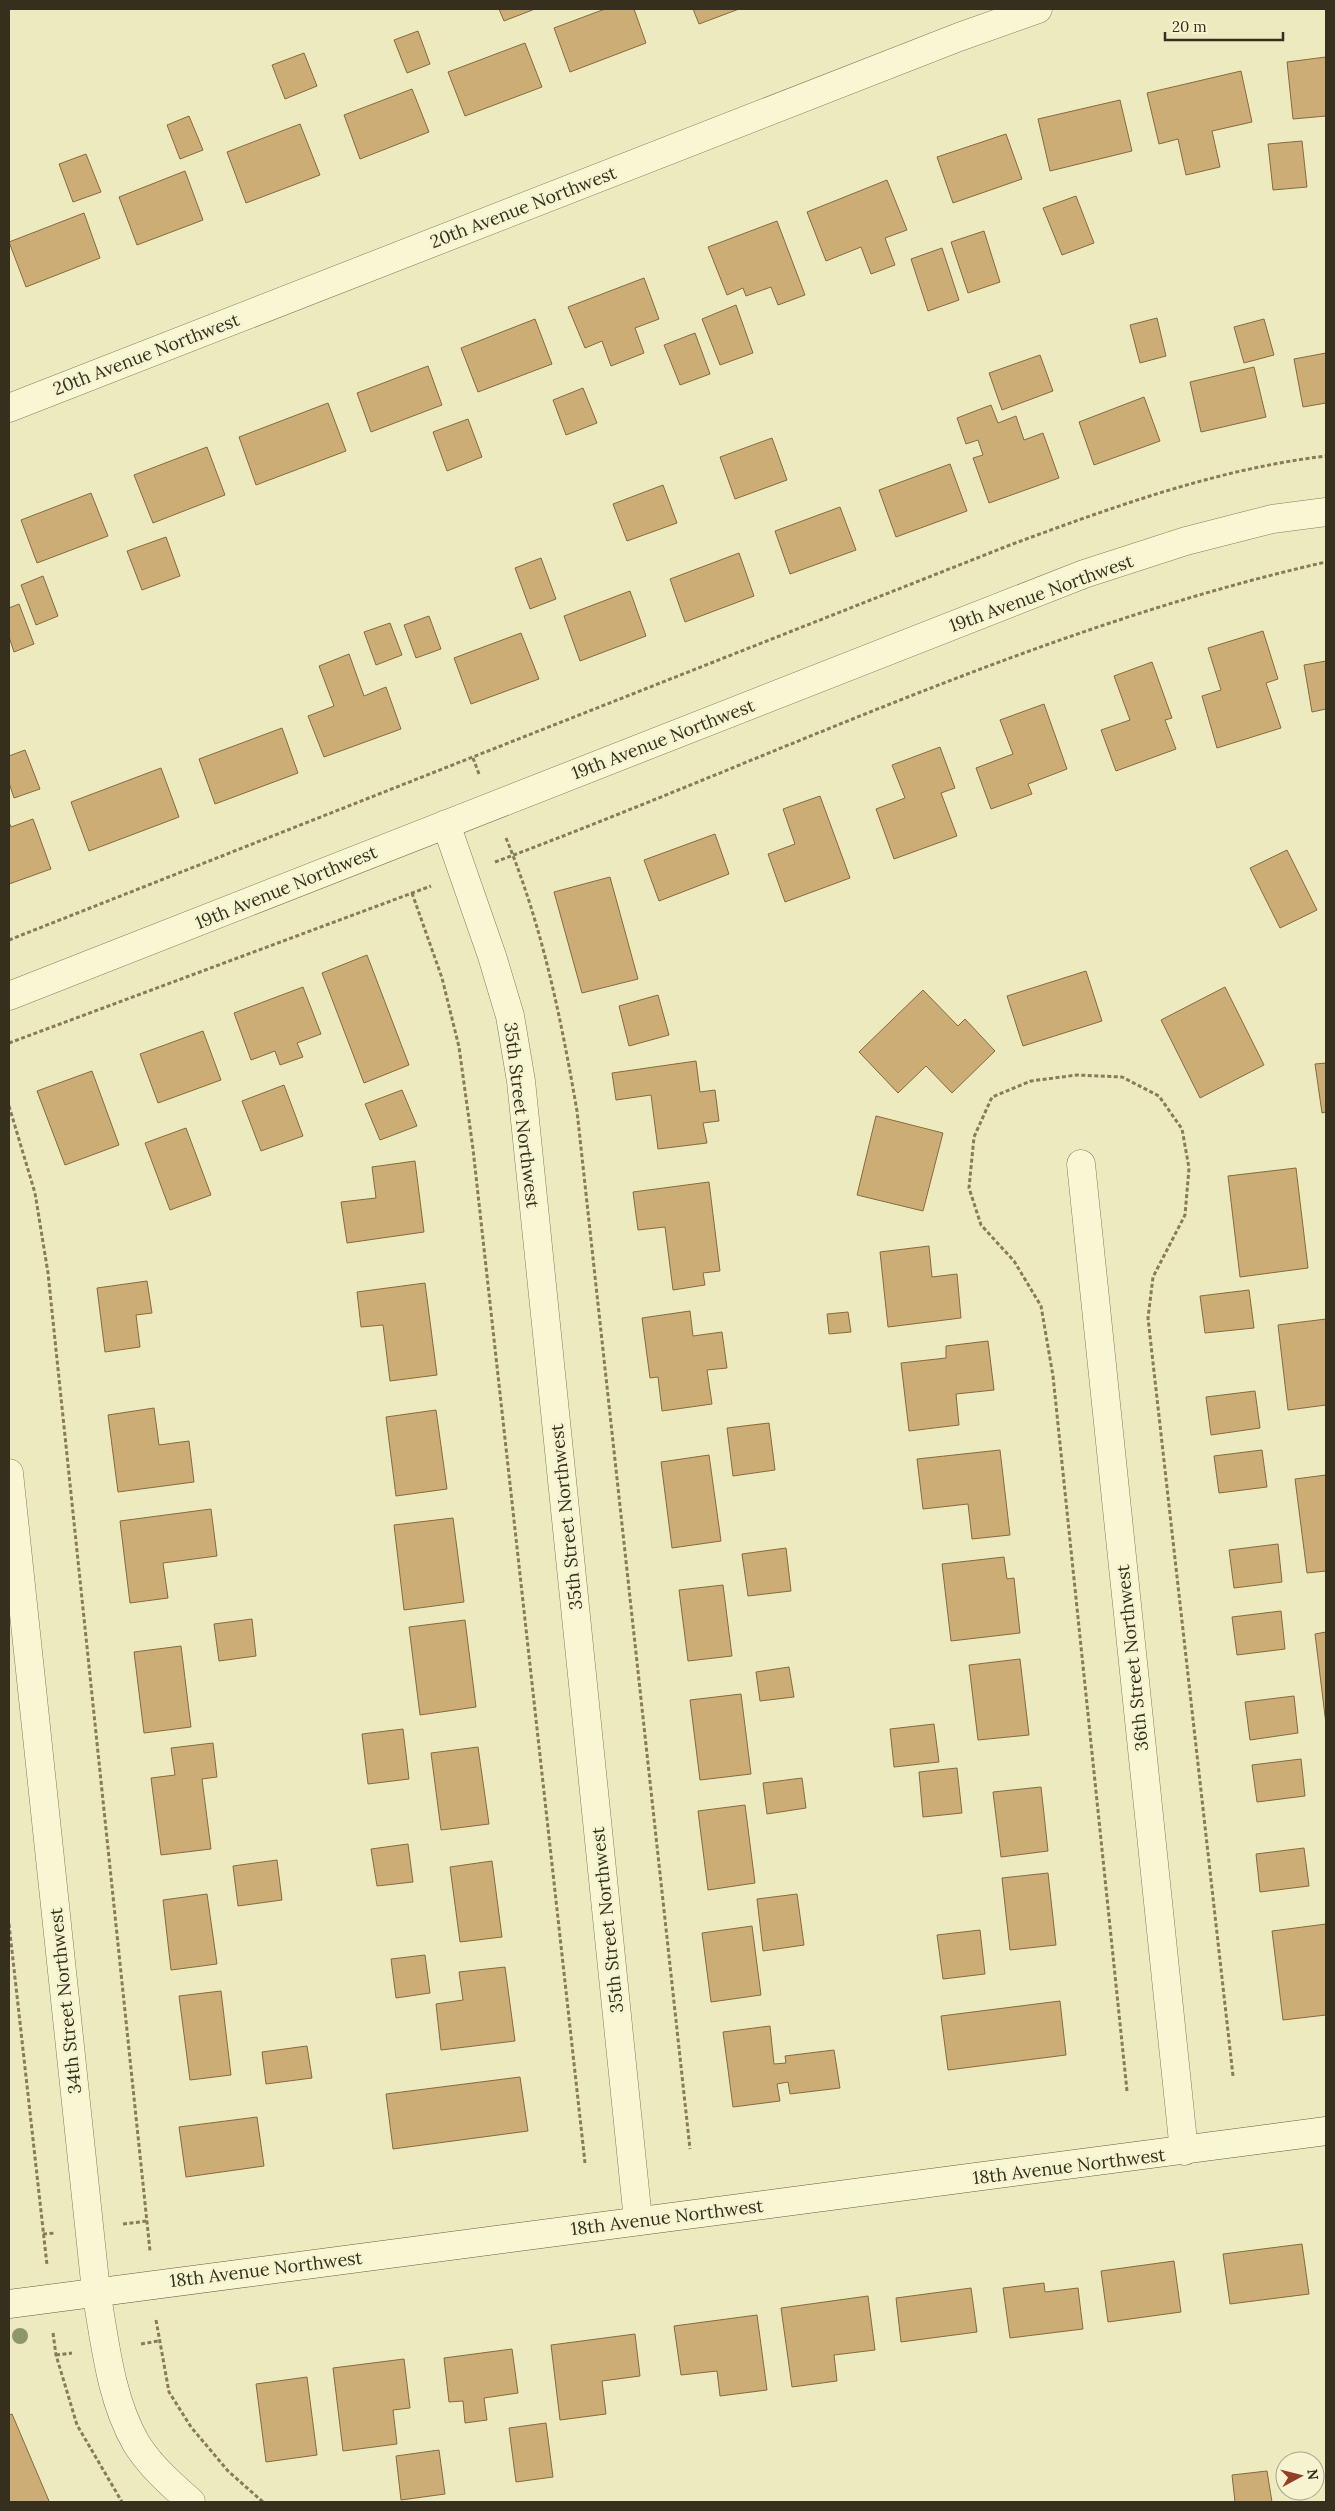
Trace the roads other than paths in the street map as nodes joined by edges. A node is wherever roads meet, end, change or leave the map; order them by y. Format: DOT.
graph roads {
  1 [pos="1038,9"];
  2 [pos="9,408"];
  3 [pos="1326,512"];
  4 [pos="446,824"];
  5 [pos="9,996"];
  6 [pos="1081,1164"];
  7 [pos="9,1473"];
  8 [pos="1326,2131"];
  9 [pos="1184,2151"];
  10 [pos="638,2220"];
  11 [pos="96,2291"];
  12 [pos="9,2304"];
  13 [pos="191,2502"];
  1 -- 2 [label="street, 20th Avenue Northwest"];
  3 -- 4 [label="street, 19th Avenue Northwest"];
  4 -- 5 [label="street, 19th Avenue Northwest"];
  4 -- 10 [label="street, 35th Street Northwest"];
  6 -- 9 [label="street, 36th Street Northwest"];
  7 -- 11 [label="street, 34th Street Northwest"];
  8 -- 9 [label="street, 18th Avenue Northwest"];
  9 -- 10 [label="street, 18th Avenue Northwest"];
  10 -- 11 [label="street, 18th Avenue Northwest"];
  11 -- 12 [label="street, 18th Avenue Northwest"];
  11 -- 13 [label="street, 34th Street Northwest"];
}
